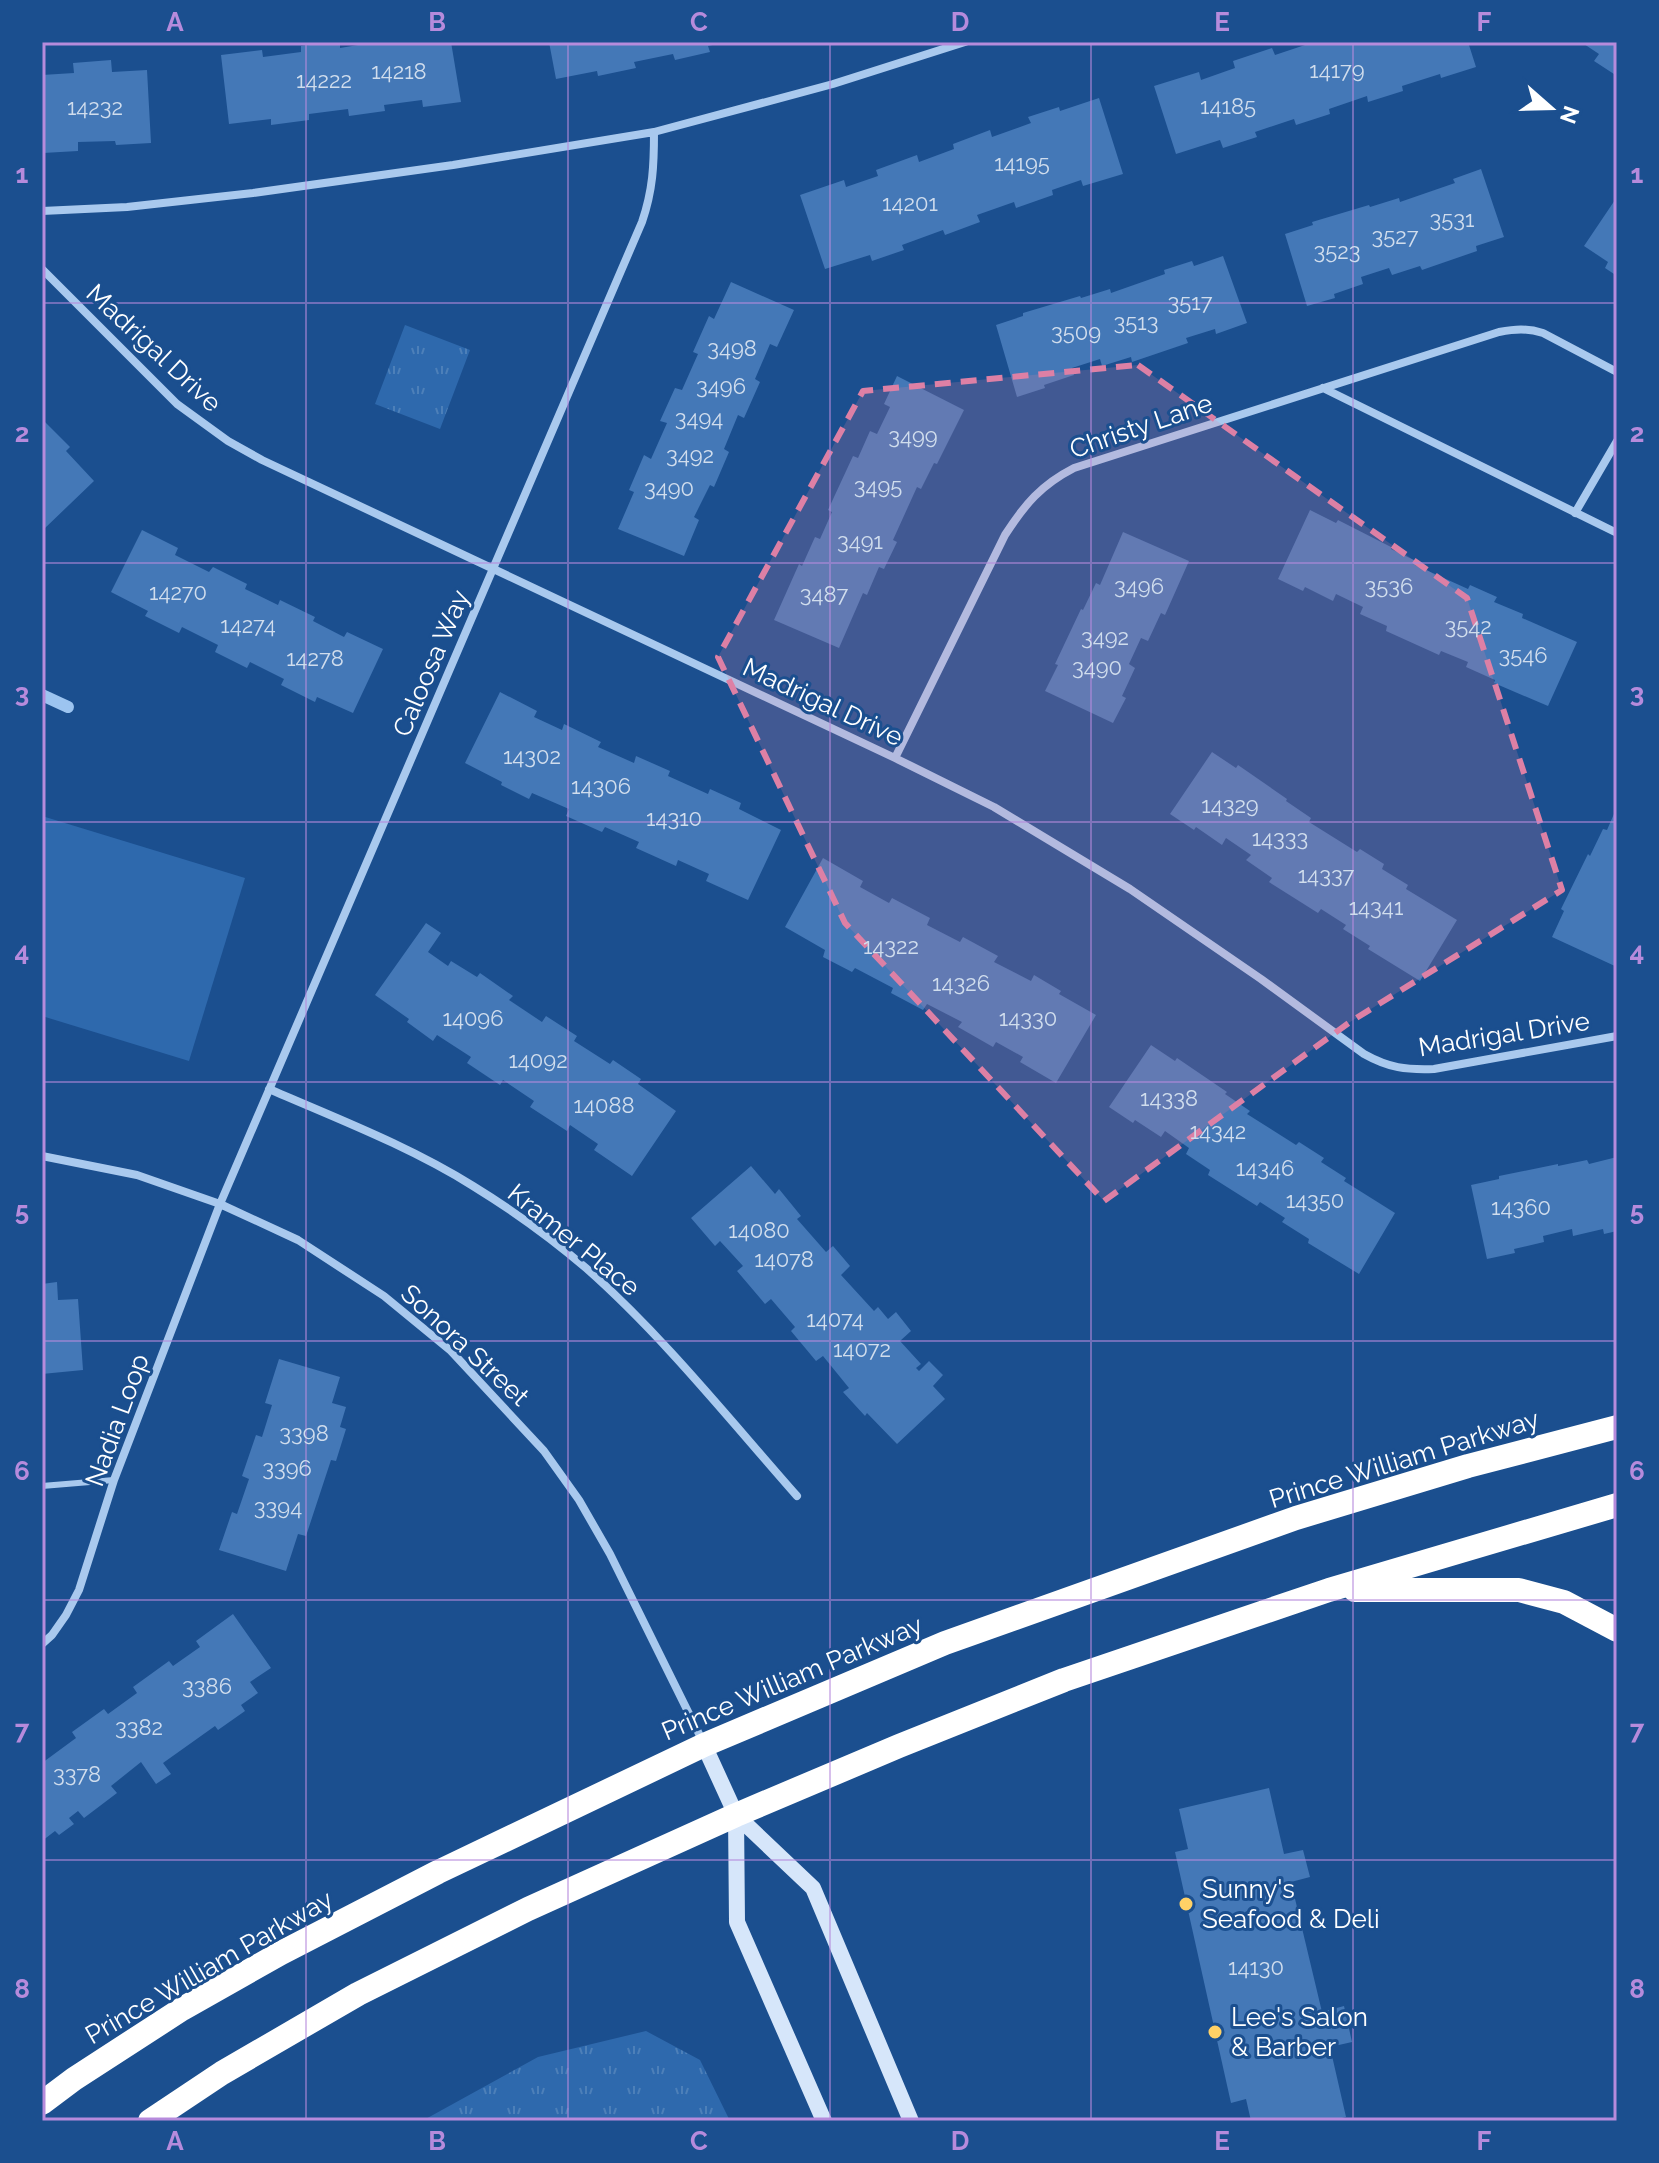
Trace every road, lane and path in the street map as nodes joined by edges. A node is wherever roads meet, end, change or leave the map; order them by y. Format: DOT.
graph roads {
  1 [pos="965,42"];
  2 [pos="654,132"];
  3 [pos="42,211"];
  4 [pos="42,269"];
  5 [pos="1617,372"];
  6 [pos="1322,388"];
  7 [pos="1617,441"];
  8 [pos="1575,513"];
  9 [pos="1617,533"];
  10 [pos="493,569"];
  11 [pos="895,758"];
  12 [pos="1617,1036"];
  13 [pos="269,1089"];
  14 [pos="42,1156"];
  15 [pos="220,1204"];
  16 [pos="1617,1427"];
  17 [pos="114,1480"];
  18 [pos="42,1486"];
  19 [pos="797,1496"];
  20 [pos="1617,1505"];
  21 [pos="1329,1590"];
  22 [pos="1617,1630"];
  23 [pos="42,1644"];
  24 [pos="704,1745"];
  25 [pos="736,1815"];
  26 [pos="42,2103"];
  27 [pos="150,2121"];
  28 [pos="824,2121"];
  29 [pos="911,2121"];
  1 -- 2 [label="street"];
  2 -- 3 [label="street"];
  2 -- 10 [label="street, Caloosa Way"];
  4 -- 10 [label="street, Madrigal Drive"];
  5 -- 6 [label="street, Christy Lane"];
  6 -- 8 [label="street"];
  6 -- 11 [label="street, Christy Lane"];
  7 -- 8 [label="street"];
  8 -- 9 [label="street"];
  10 -- 11 [label="street, Madrigal Drive"];
  10 -- 13 [label="street, Caloosa Way"];
  11 -- 12 [label="street, Madrigal Drive"];
  13 -- 15 [label="street, Caloosa Way"];
  13 -- 19 [label="street, Kramer Place"];
  14 -- 15 [label="street, Sonora Street"];
  15 -- 17 [label="street, Nadia Loop"];
  15 -- 24 [label="street, Sonora Street"];
  16 -- 24 [label="highway, Prince William Parkway"];
  17 -- 18 [label="lane"];
  17 -- 23 [label="street, Nadia Loop"];
  20 -- 21 [label="highway"];
  21 -- 22 [label="highway"];
  21 -- 25 [label="highway"];
  24 -- 25 [label="street"];
  24 -- 26 [label="highway, Prince William Parkway"];
  25 -- 27 [label="highway"];
  25 -- 28 [label="street"];
  25 -- 29 [label="street"];
}
